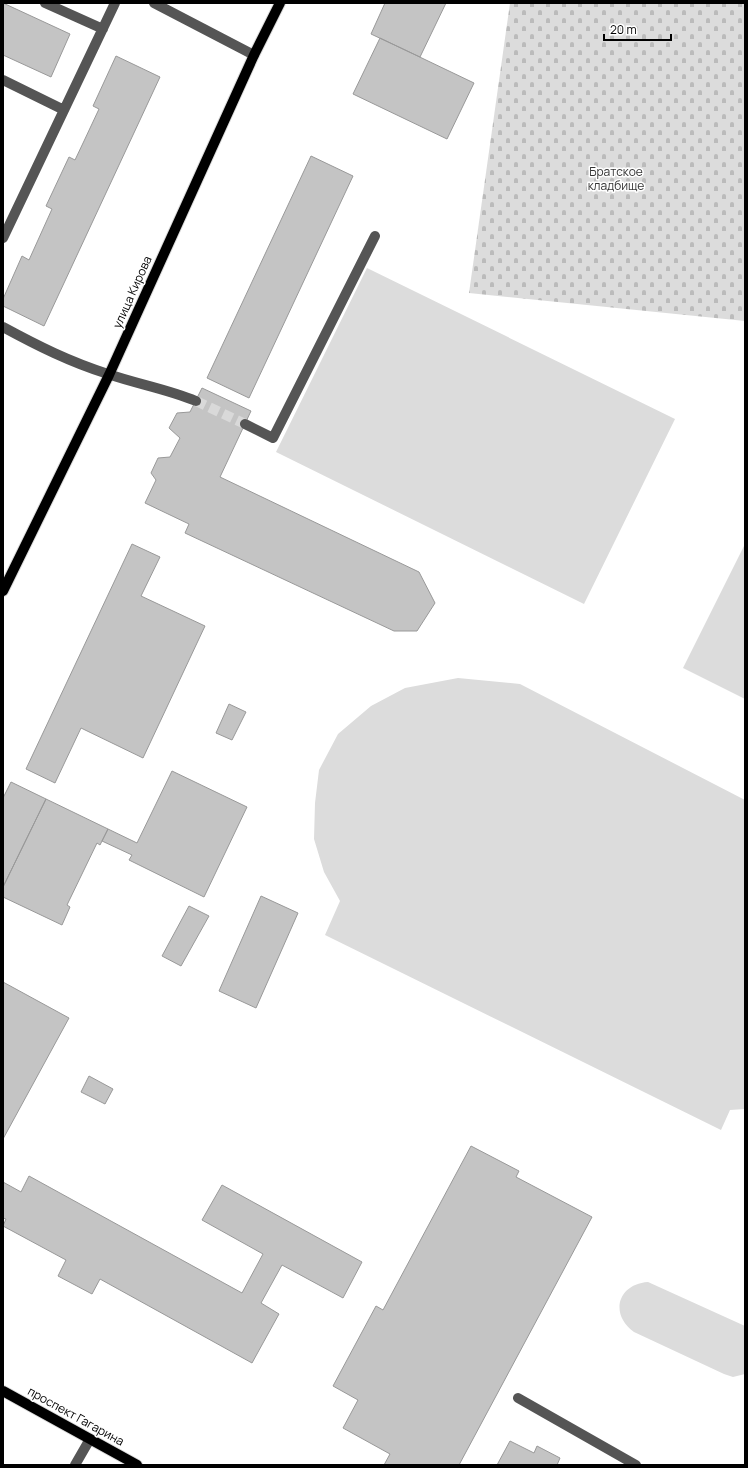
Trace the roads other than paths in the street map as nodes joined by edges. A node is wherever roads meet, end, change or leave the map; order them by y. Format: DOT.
graph roads {
  1 [pos="45,3"];
  2 [pos="115,3"];
  3 [pos="154,3"];
  4 [pos="280,3"];
  5 [pos="103,29"];
  6 [pos="254,55"];
  7 [pos="3,80"];
  8 [pos="64,110"];
  9 [pos="375,236"];
  10 [pos="3,238"];
  11 [pos="3,327"];
  12 [pos="109,374"];
  13 [pos="196,401"];
  14 [pos="245,424"];
  15 [pos="3,591"];
  16 [pos="3,1391"];
  17 [pos="518,1398"];
  18 [pos="90,1439"];
  19 [pos="75,1465"];
  20 [pos="137,1465"];
  21 [pos="636,1465"];
  1 -- 5 [label="street"];
  2 -- 5 [label="street"];
  3 -- 6 [label="street"];
  4 -- 6 [label="main road, улица Кирова"];
  5 -- 8 [label="street"];
  6 -- 12 [label="main road, улица Кирова"];
  7 -- 8 [label="street"];
  8 -- 10 [label="street"];
  9 -- 14 [label="street"];
  11 -- 12 [label="street"];
  12 -- 13 [label="street"];
  12 -- 15 [label="main road, улица Кирова"];
  16 -- 18 [label="main road, проспект Гагарина"];
  17 -- 21 [label="street"];
  18 -- 19 [label="street"];
  18 -- 20 [label="main road, проспект Гагарина"];
}
